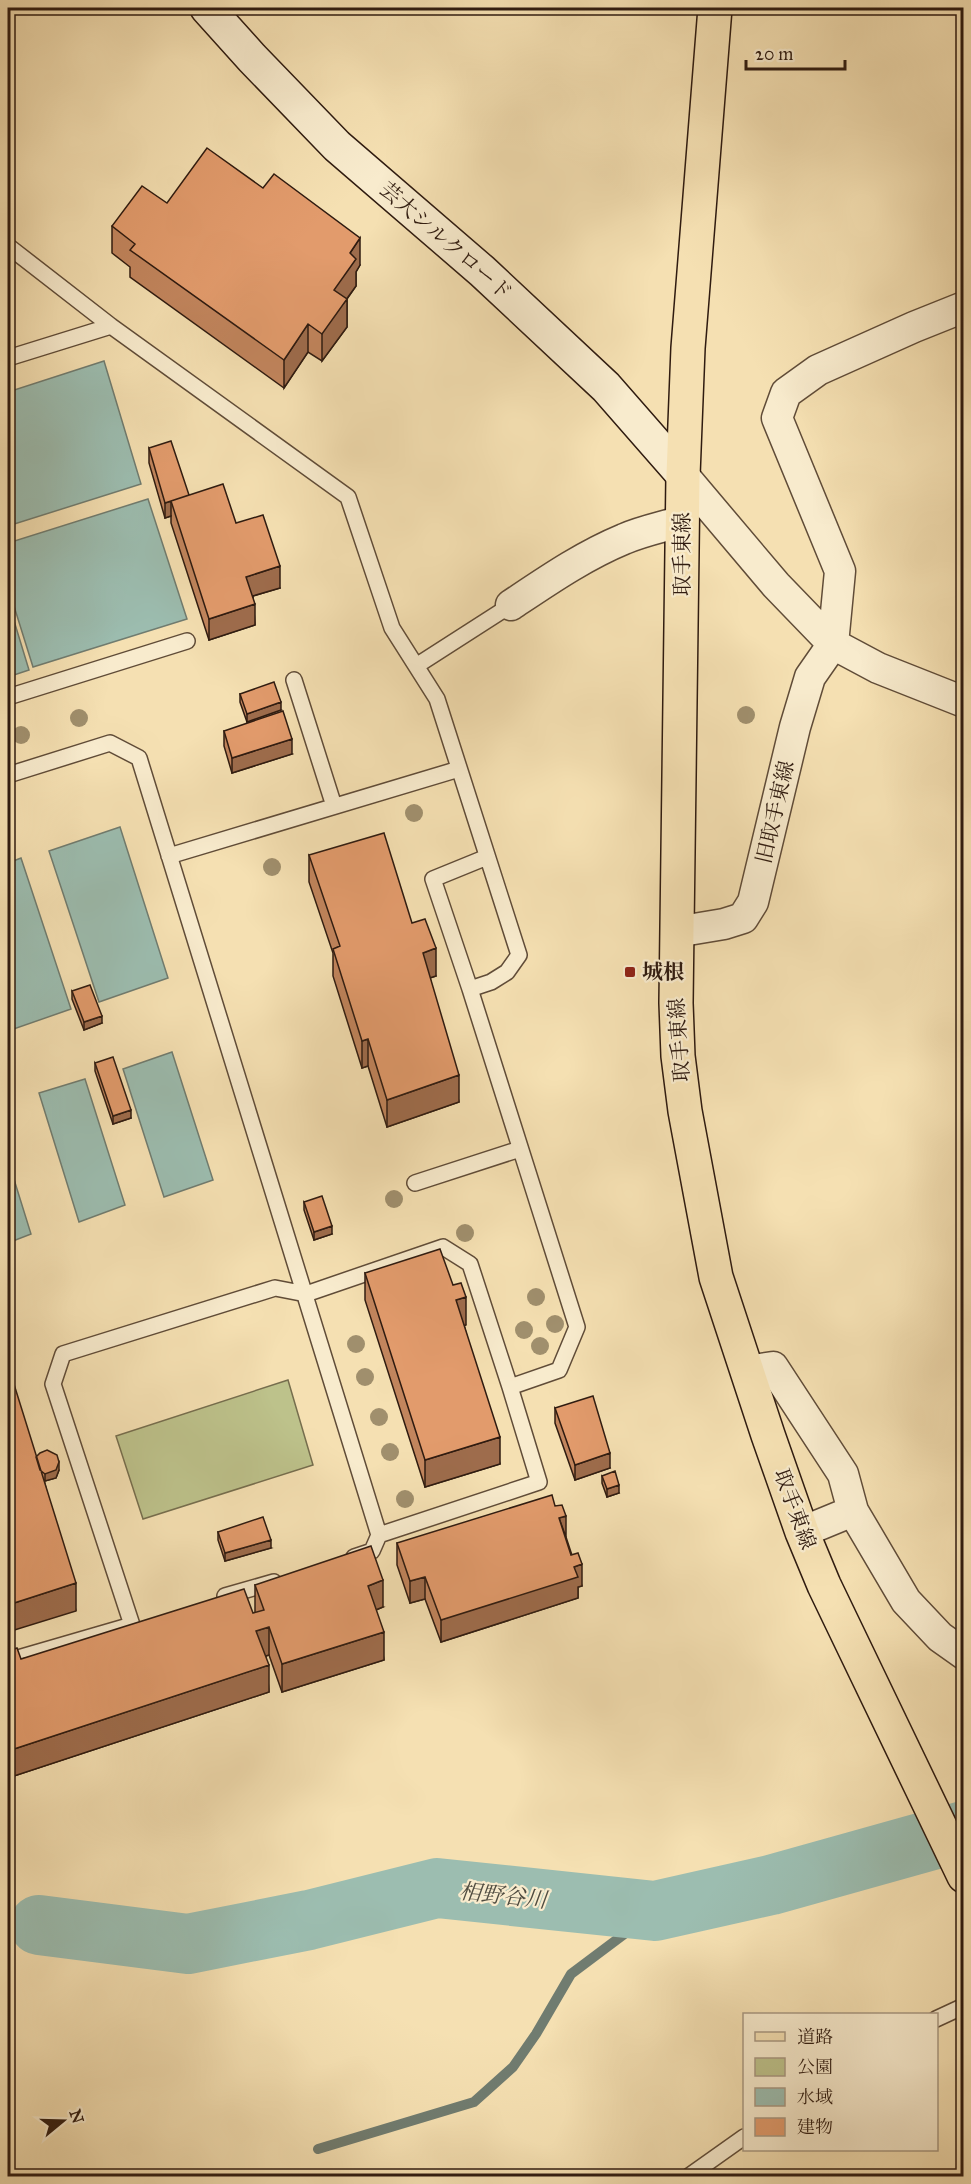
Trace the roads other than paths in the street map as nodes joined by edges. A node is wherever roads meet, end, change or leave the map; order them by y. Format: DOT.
graph roads {
  1 [pos="207,8"];
  2 [pos="714,8"];
  3 [pos="8,246"];
  4 [pos="963,307"];
  5 [pos="111,326"];
  6 [pos="8,358"];
  7 [pos="683,475"];
  8 [pos="682,521"];
  9 [pos="511,605"];
  10 [pos="187,641"];
  11 [pos="833,644"];
  12 [pos="416,666"];
  13 [pos="294,680"];
  14 [pos="8,697"];
  15 [pos="963,702"];
  16 [pos="459,769"];
  17 [pos="8,775"];
  18 [pos="334,806"];
  19 [pos="169,856"];
  20 [pos="487,857"];
  21 [pos="676,932"];
  22 [pos="470,989"];
  23 [pos="520,1149"];
  24 [pos="415,1183"];
  25 [pos="306,1294"];
  26 [pos="747,1371"];
  27 [pos="510,1387"];
  28 [pos="853,1511"];
  29 [pos="802,1532"];
  30 [pos="380,1535"];
  31 [pos="338,1562"];
  32 [pos="292,1576"];
  33 [pos="212,1600"];
  34 [pos="963,1654"];
  35 [pos="8,1661"];
  36 [pos="963,1876"];
  37 [pos="963,2006"];
  38 [pos="938,2018"];
  39 [pos="743,2138"];
  40 [pos="689,2176"];
  1 -- 7 [label="street, 芸大シルクロード"];
  2 -- 7 [label="main road, 取手東線"];
  3 -- 5 [label="lane"];
  4 -- 11 [label="street"];
  5 -- 6 [label="lane"];
  5 -- 12 [label="lane"];
  7 -- 8 [label="main road, 取手東線"];
  7 -- 11 [label="street"];
  8 -- 9 [label="street"];
  8 -- 21 [label="main road, 取手東線"];
  9 -- 12 [label="lane"];
  10 -- 14 [label="lane"];
  11 -- 15 [label="street"];
  11 -- 21 [label="street, 旧取手東線"];
  12 -- 16 [label="lane"];
  13 -- 18 [label="lane"];
  16 -- 18 [label="lane"];
  16 -- 20 [label="lane"];
  17 -- 19 [label="lane"];
  18 -- 19 [label="lane"];
  19 -- 25 [label="lane"];
  20 -- 22 [label="lane"];
  20 -- 22 [label="lane"];
  21 -- 26 [label="main road, 取手東線"];
  22 -- 23 [label="lane"];
  23 -- 24 [label="lane"];
  23 -- 27 [label="lane"];
  25 -- 27 [label="lane"];
  25 -- 30 [label="lane"];
  25 -- 35 [label="lane"];
  26 -- 28 [label="street"];
  26 -- 29 [label="main road, 取手東線"];
  27 -- 30 [label="lane"];
  28 -- 29 [label="street"];
  28 -- 34 [label="street"];
  29 -- 36 [label="main road, 取手東線"];
  30 -- 31 [label="lane"];
  32 -- 33 [label="lane"];
  37 -- 38 [label="lane"];
  39 -- 40 [label="lane"];
}
